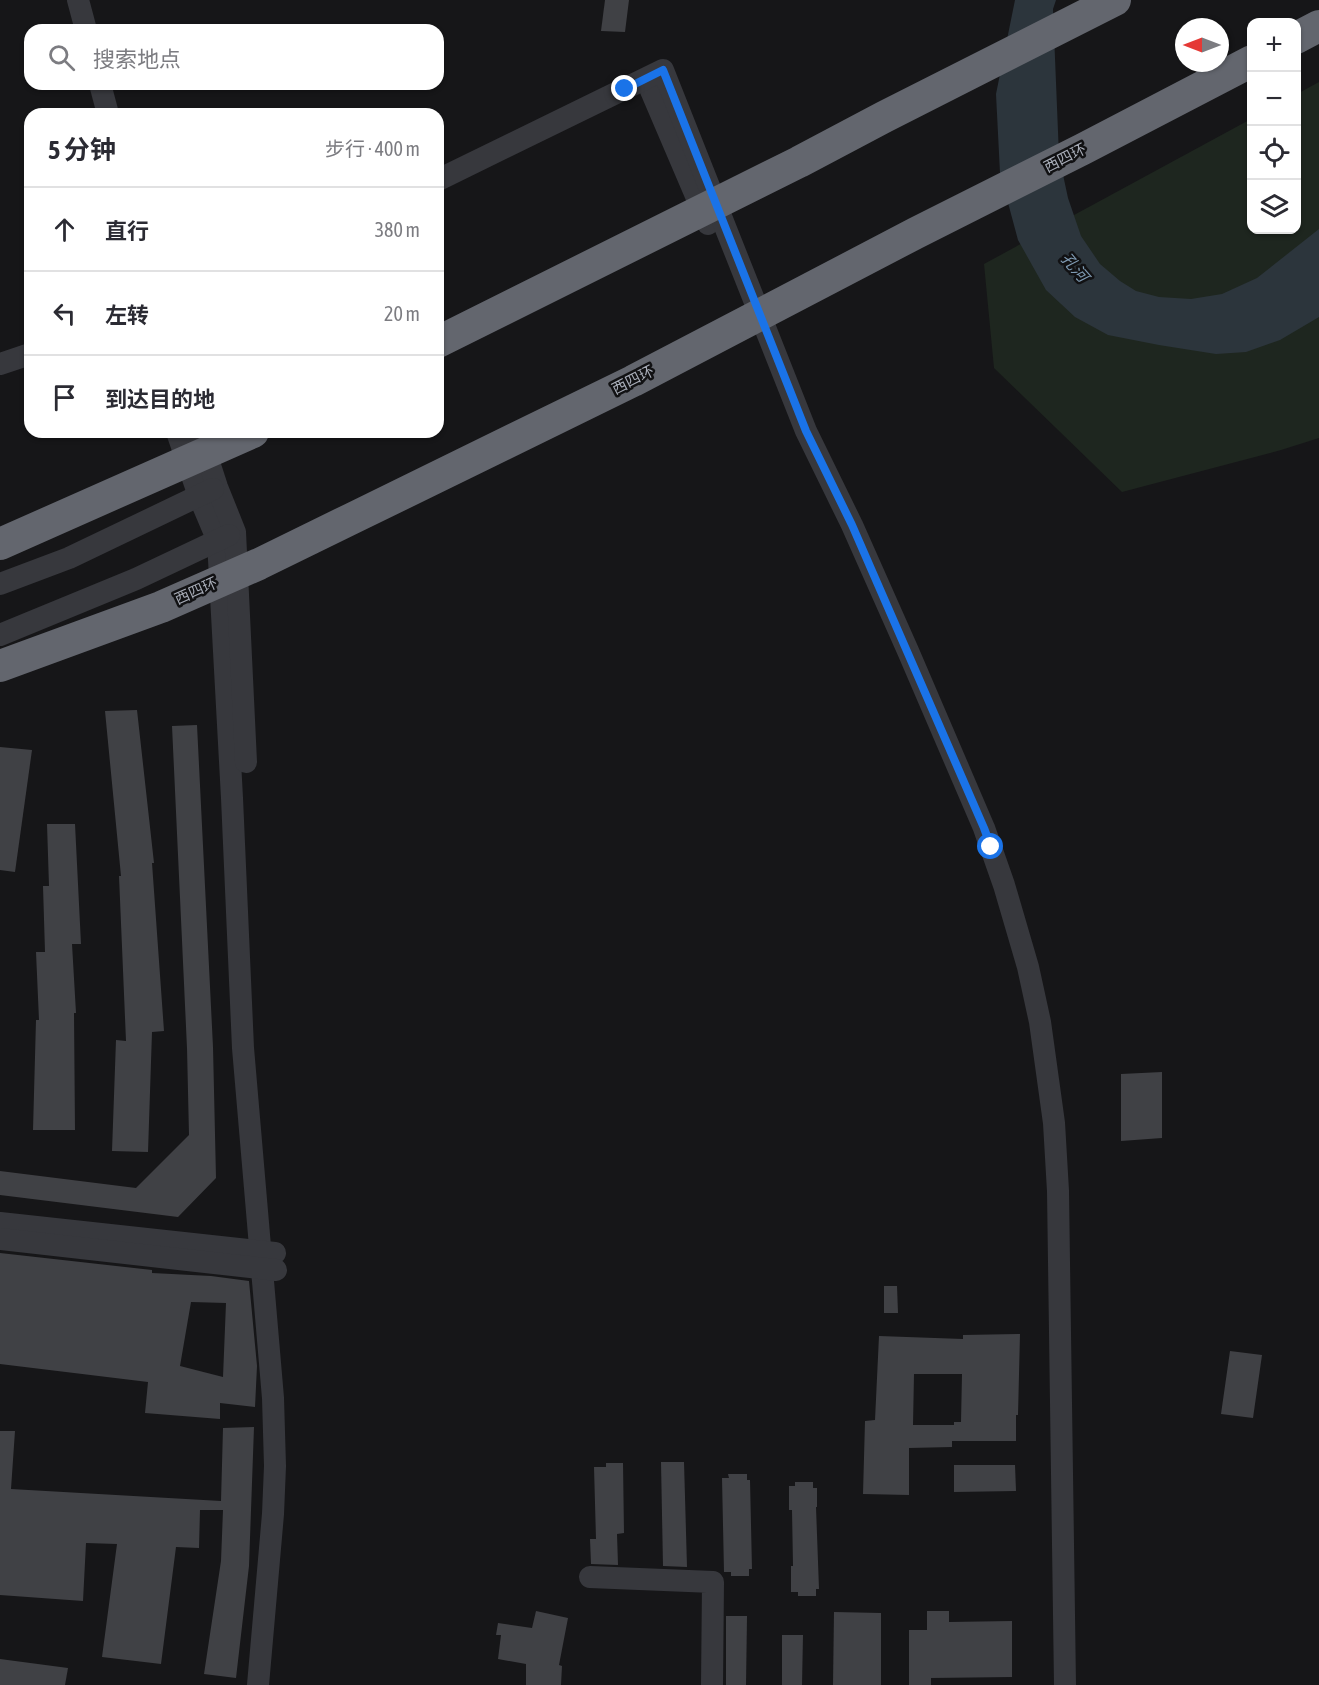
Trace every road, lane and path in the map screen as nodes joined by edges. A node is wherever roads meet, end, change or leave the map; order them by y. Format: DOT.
graph roads {
  1 [pos="78,0"];
  2 [pos="1115,0"];
  3 [pos="84,24"];
  4 [pos="1319,26"];
  5 [pos="1301,35"];
  6 [pos="1247,63"];
  7 [pos="654,75"];
  8 [pos="102,90"];
  9 [pos="106,108"];
  10 [pos="444,177"];
  11 [pos="444,339"];
  12 [pos="24,356"];
  13 [pos="0,364"];
  14 [pos="180,438"];
  15 [pos="200,438"];
  16 [pos="239,438"];
  17 [pos="208,491"];
  18 [pos="226,536"];
  19 [pos="0,544"];
  20 [pos="0,584"];
  21 [pos="0,635"];
  22 [pos="0,666"];
  23 [pos="0,1223"];
  24 [pos="0,1239"];
  25 [pos="269,1261"];
  26 [pos="590,1577"];
  27 [pos="258,1685"];
  28 [pos="273,1685"];
  29 [pos="712,1685"];
  30 [pos="1051,1685"];
  31 [pos="1065,1685"];
  1 -- 3 [label="street"];
  2 -- 11 [label="highway"];
  4 -- 5 [label="highway"];
  6 -- 22 [label="highway, 西四环"];
  7 -- 10 [label="street"];
  7 -- 30 [label="street"];
  7 -- 31 [label="street"];
  8 -- 9 [label="street"];
  12 -- 13 [label="street"];
  14 -- 17 [label="street"];
  15 -- 17 [label="street"];
  16 -- 19 [label="highway"];
  17 -- 18 [label="street"];
  17 -- 20 [label="street"];
  18 -- 21 [label="street"];
  18 -- 25 [label="street"];
  23 -- 25 [label="street"];
  24 -- 25 [label="street"];
  25 -- 27 [label="street"];
  25 -- 28 [label="street"];
  26 -- 29 [label="street"];
}
